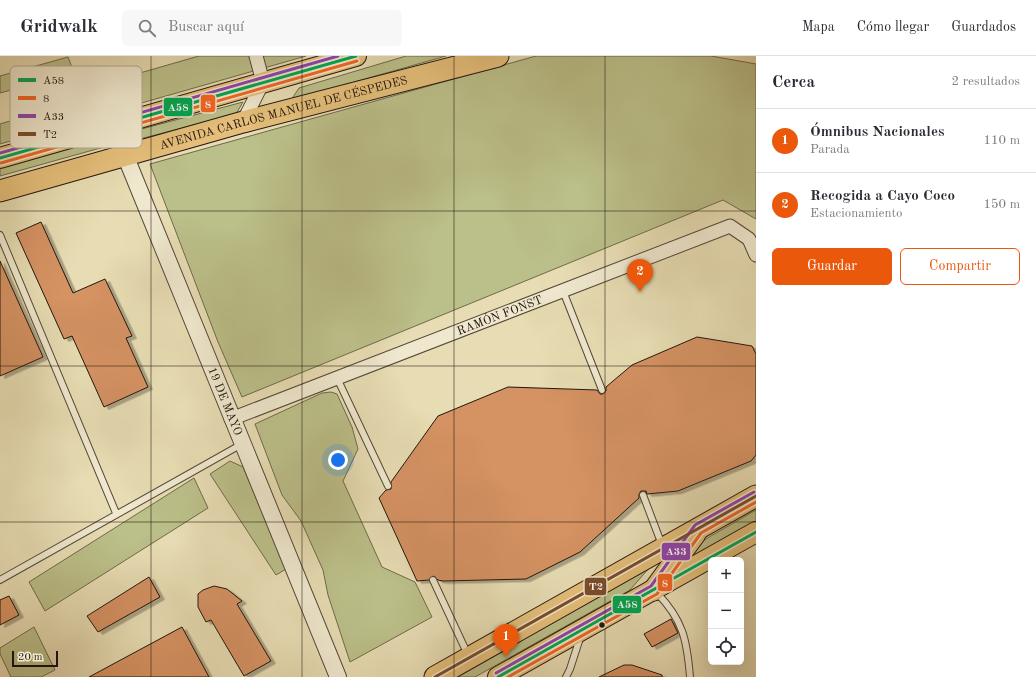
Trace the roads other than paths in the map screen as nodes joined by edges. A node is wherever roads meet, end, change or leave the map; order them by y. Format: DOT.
graph roads {
  1 [pos="256,56"];
  2 [pos="356,56"];
  3 [pos="498,56"];
  4 [pos="263,82"];
  5 [pos="142,117"];
  6 [pos="243,122"];
  7 [pos="34,148"];
  8 [pos="121,148"];
  9 [pos="125,155"];
  10 [pos="0,158"];
  11 [pos="0,191"];
  12 [pos="0,235"];
  13 [pos="756,256"];
  14 [pos="563,291"];
  15 [pos="337,378"];
  16 [pos="602,390"];
  17 [pos="231,419"];
  18 [pos="242,444"];
  19 [pos="388,486"];
  20 [pos="642,494"];
  21 [pos="756,496"];
  22 [pos="116,513"];
  23 [pos="698,529"];
  24 [pos="756,532"];
  25 [pos="664,548"];
  26 [pos="0,580"];
  27 [pos="433,580"];
  28 [pos="654,590"];
  29 [pos="583,629"];
  30 [pos="469,657"];
  31 [pos="338,677"];
  32 [pos="435,677"];
  33 [pos="498,677"];
  34 [pos="566,677"];
  35 [pos="690,677"];
  1 -- 4 [label="street"];
  2 -- 4 [label="main road"];
  3 -- 6 [label="highway, AVENIDA CARLOS MANUEL DE CÉSPEDES"];
  4 -- 5 [label="main road"];
  4 -- 6 [label="street"];
  6 -- 9 [label="highway, AVENIDA CARLOS MANUEL DE CÉSPEDES"];
  7 -- 10 [label="main road"];
  8 -- 9 [label="street, 19 DE MAYO"];
  9 -- 11 [label="highway, AVENIDA CARLOS MANUEL DE CÉSPEDES"];
  9 -- 17 [label="street, 19 DE MAYO"];
  12 -- 22 [label="lane"];
  13 -- 14 [label="street, RAMÓN FONST"];
  14 -- 15 [label="street, RAMÓN FONST"];
  14 -- 16 [label="lane"];
  15 -- 17 [label="street, RAMÓN FONST"];
  15 -- 19 [label="lane"];
  17 -- 18 [label="street, 19 DE MAYO"];
  18 -- 22 [label="lane"];
  18 -- 31 [label="street, 19 DE MAYO"];
  20 -- 25 [label="lane"];
  21 -- 23 [label="highway"];
  22 -- 26 [label="lane"];
  23 -- 25 [label="highway"];
  23 -- 28 [label="highway"];
  24 -- 28 [label="main road"];
  25 -- 30 [label="highway"];
  27 -- 30 [label="lane"];
  28 -- 29 [label="main road"];
  28 -- 35 [label="lane"];
  29 -- 33 [label="main road"];
  29 -- 34 [label="lane"];
  30 -- 32 [label="highway"];
}
